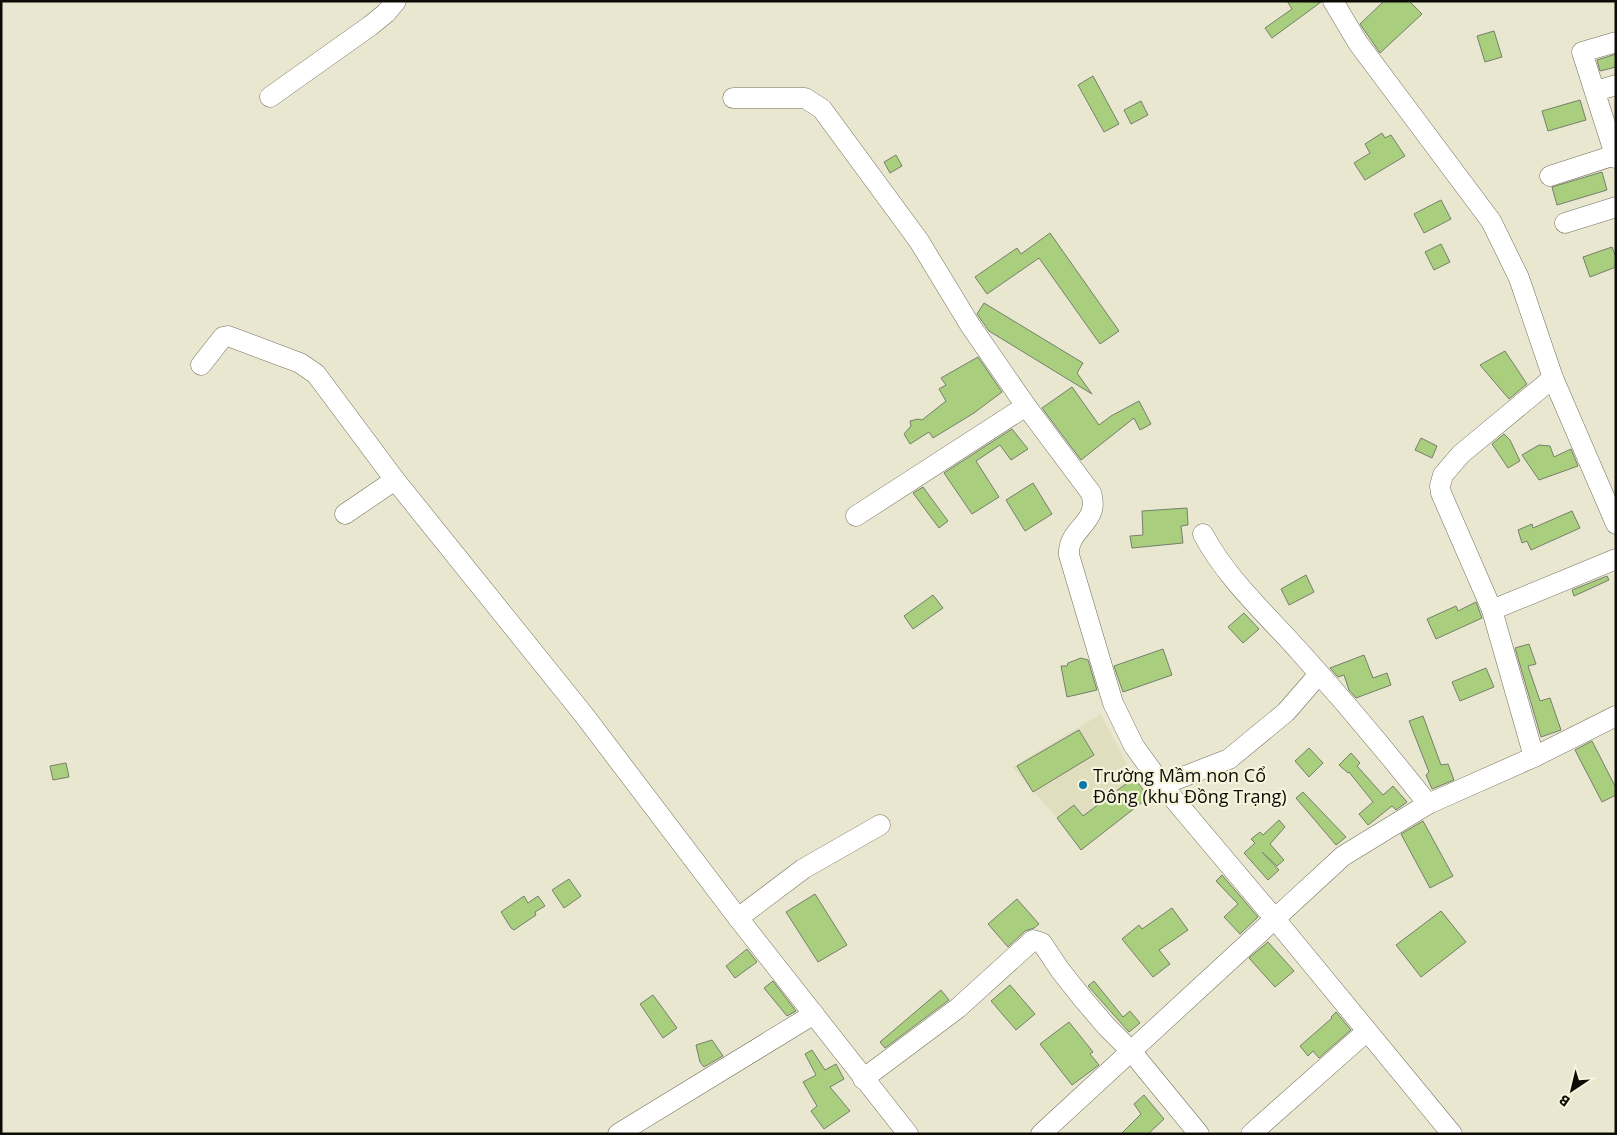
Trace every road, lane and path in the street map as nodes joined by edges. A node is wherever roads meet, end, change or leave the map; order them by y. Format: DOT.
graph roads {
  1 [pos="396,1"];
  2 [pos="1333,1"];
  3 [pos="1616,42"];
  4 [pos="1616,85"];
  5 [pos="1596,92"];
  6 [pos="270,96"];
  7 [pos="733,98"];
  8 [pos="1614,146"];
  9 [pos="1550,176"];
  10 [pos="1616,207"];
  11 [pos="1565,222"];
  12 [pos="201,366"];
  13 [pos="1553,378"];
  14 [pos="1026,406"];
  15 [pos="396,480"];
  16 [pos="345,514"];
  17 [pos="856,516"];
  18 [pos="1616,524"];
  19 [pos="1203,534"];
  20 [pos="1616,560"];
  21 [pos="1492,610"];
  22 [pos="1319,674"];
  23 [pos="1616,716"];
  24 [pos="1534,757"];
  25 [pos="1162,784"];
  26 [pos="1428,804"];
  27 [pos="880,825"];
  28 [pos="738,918"];
  29 [pos="1275,918"];
  30 [pos="814,1014"];
  31 [pos="1366,1032"];
  32 [pos="1131,1051"];
  33 [pos="863,1079"];
  34 [pos="1445,1131"];
  35 [pos="618,1134"];
  36 [pos="908,1134"];
  37 [pos="1041,1134"];
  38 [pos="1199,1134"];
  39 [pos="1251,1134"];
  1 -- 6 [label="street"];
  2 -- 13 [label="street"];
  3 -- 5 [label="street"];
  4 -- 5 [label="street"];
  5 -- 8 [label="street"];
  7 -- 14 [label="street"];
  8 -- 9 [label="street"];
  10 -- 11 [label="street"];
  12 -- 15 [label="street"];
  13 -- 18 [label="street"];
  13 -- 21 [label="street"];
  14 -- 17 [label="street"];
  14 -- 25 [label="street"];
  15 -- 16 [label="street"];
  15 -- 28 [label="street"];
  19 -- 22 [label="street"];
  20 -- 21 [label="street"];
  21 -- 24 [label="street"];
  22 -- 25 [label="street"];
  22 -- 26 [label="street"];
  23 -- 24 [label="street"];
  24 -- 26 [label="street"];
  25 -- 29 [label="street"];
  26 -- 29 [label="street"];
  27 -- 28 [label="street"];
  28 -- 30 [label="street"];
  29 -- 31 [label="street"];
  29 -- 32 [label="street"];
  30 -- 33 [label="street"];
  30 -- 35 [label="street"];
  31 -- 34 [label="street"];
  31 -- 39 [label="street"];
  32 -- 33 [label="street"];
  32 -- 37 [label="street"];
  32 -- 38 [label="street"];
  33 -- 36 [label="street"];
}
